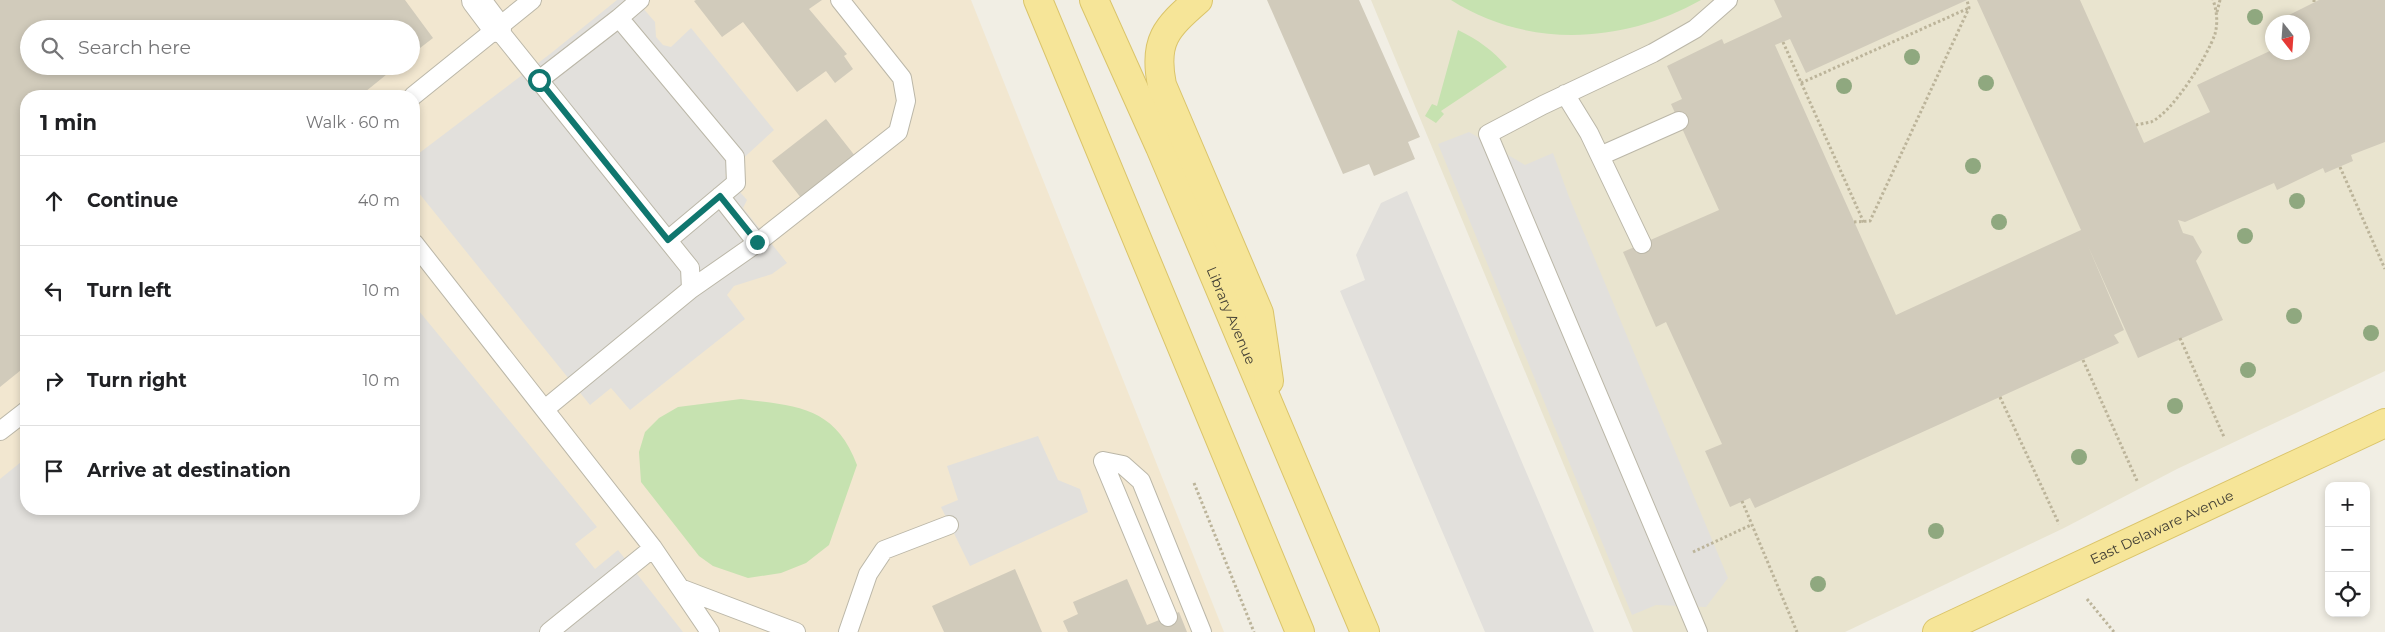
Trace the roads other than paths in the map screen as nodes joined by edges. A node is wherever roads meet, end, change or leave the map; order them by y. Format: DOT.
graph roads {
  1 [pos="476,0"];
  2 [pos="532,0"];
  3 [pos="640,0"];
  4 [pos="840,0"];
  5 [pos="1038,0"];
  6 [pos="1094,0"];
  7 [pos="1198,0"];
  8 [pos="1728,0"];
  9 [pos="618,18"];
  10 [pos="497,28"];
  11 [pos="539,80"];
  12 [pos="420,90"];
  13 [pos="1566,94"];
  14 [pos="1678,121"];
  15 [pos="1600,156"];
  16 [pos="720,196"];
  17 [pos="668,240"];
  18 [pos="757,242"];
  19 [pos="1642,244"];
  20 [pos="420,251"];
  21 [pos="692,290"];
  22 [pos="544,410"];
  23 [pos="20,415"];
  24 [pos="1275,420"];
  25 [pos="2385,423"];
  26 [pos="0,431"];
  27 [pos="949,525"];
  28 [pos="653,548"];
  29 [pos="680,588"];
  30 [pos="1168,617"];
  31 [pos="549,632"];
  32 [pos="710,632"];
  33 [pos="796,632"];
  34 [pos="848,632"];
  35 [pos="1202,632"];
  36 [pos="1300,632"];
  37 [pos="1365,632"];
  38 [pos="1698,632"];
  39 [pos="1937,632"];
  1 -- 10 [label="street"];
  2 -- 10 [label="lane"];
  3 -- 9 [label="lane"];
  4 -- 18 [label="lane"];
  5 -- 36 [label="main road"];
  6 -- 24 [label="main road, Library Avenue"];
  7 -- 24 [label="main road"];
  8 -- 13 [label="lane"];
  9 -- 11 [label="lane"];
  9 -- 16 [label="lane"];
  10 -- 11 [label="lane"];
  10 -- 12 [label="lane"];
  11 -- 17 [label="lane"];
  13 -- 15 [label="lane"];
  13 -- 38 [label="lane"];
  14 -- 15 [label="lane"];
  15 -- 19 [label="lane"];
  16 -- 17 [label="lane"];
  16 -- 18 [label="lane"];
  17 -- 21 [label="lane"];
  18 -- 21 [label="lane"];
  20 -- 22 [label="lane"];
  21 -- 22 [label="lane"];
  22 -- 28 [label="lane"];
  23 -- 26 [label="lane"];
  24 -- 37 [label="main road, Library Avenue"];
  25 -- 39 [label="main road, East Delaware Avenue"];
  27 -- 34 [label="lane"];
  28 -- 29 [label="lane"];
  28 -- 31 [label="lane"];
  29 -- 32 [label="lane"];
  29 -- 33 [label="lane"];
  30 -- 35 [label="lane"];
}
